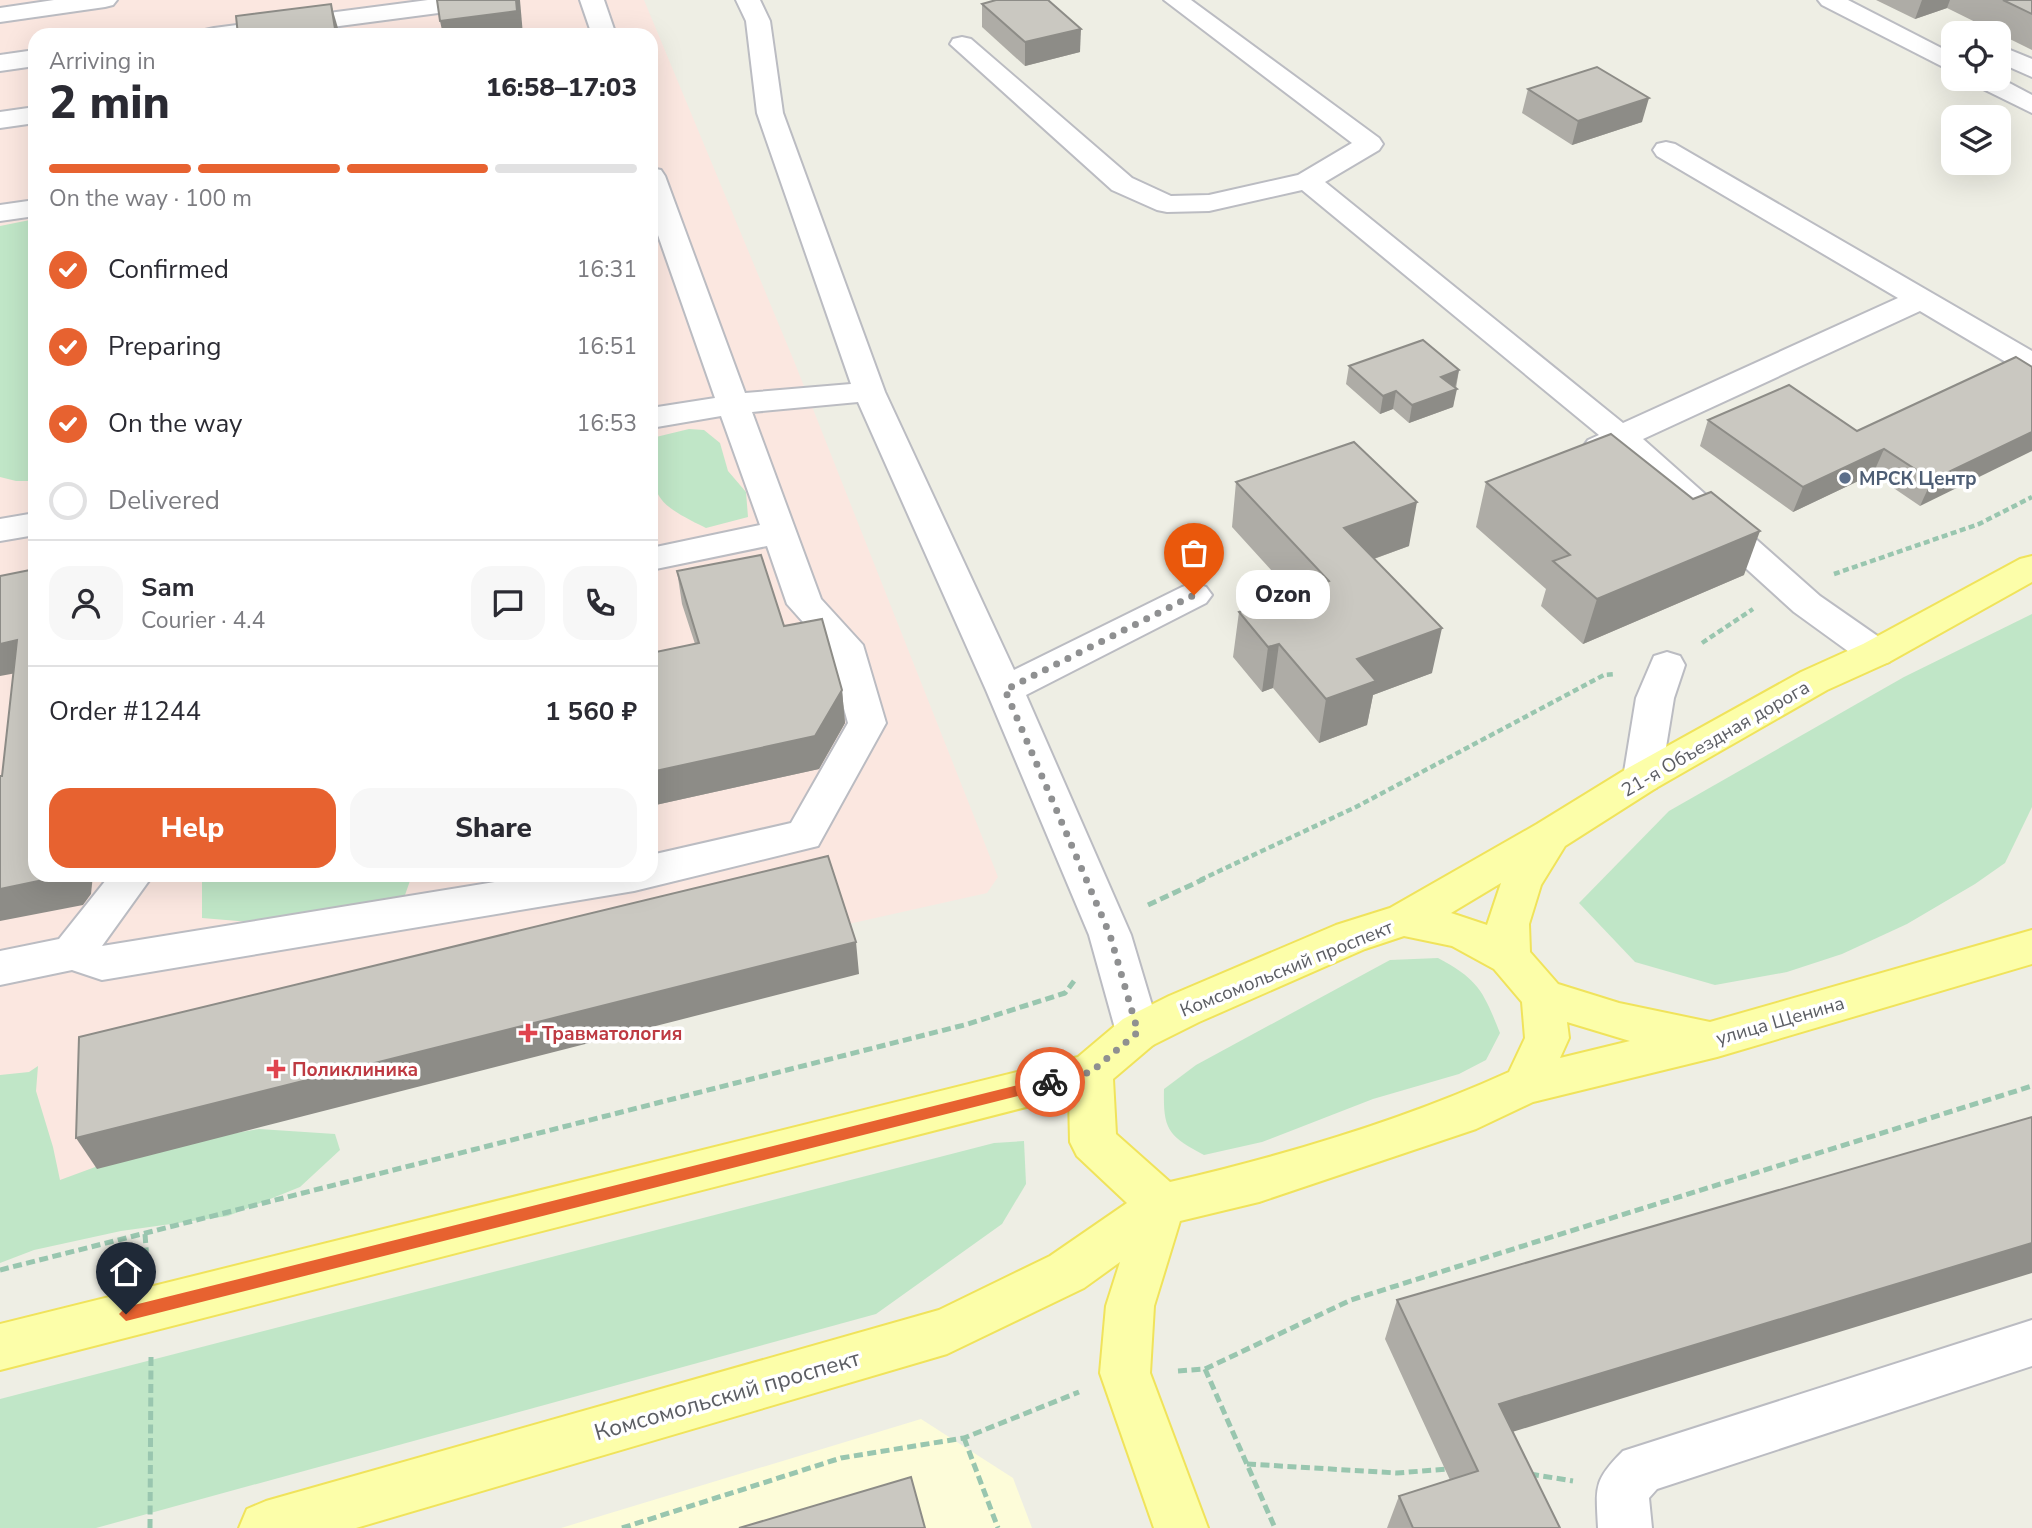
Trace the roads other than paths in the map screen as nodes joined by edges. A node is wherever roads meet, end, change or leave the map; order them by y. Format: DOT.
graph roads {
  1 [pos="103,0"];
  2 [pos="484,0"];
  3 [pos="592,0"];
  4 [pos="748,0"];
  5 [pos="1176,0"];
  6 [pos="1830,0"];
  7 [pos="0,15"];
  8 [pos="268,28"];
  9 [pos="602,28"];
  10 [pos="962,44"];
  11 [pos="1941,45"];
  12 [pos="1927,50"];
  13 [pos="1941,58"];
  14 [pos="2011,58"];
  15 [pos="28,59"];
  16 [pos="0,63"];
  17 [pos="2032,69"];
  18 [pos="2005,91"];
  19 [pos="2032,105"];
  20 [pos="28,116"];
  21 [pos="0,120"];
  22 [pos="1666,150"];
  23 [pos="1307,181"];
  24 [pos="658,197"];
  25 [pos="28,209"];
  26 [pos="0,213"];
  27 [pos="1921,299"];
  28 [pos="2032,364"];
  29 [pos="869,392"];
  30 [pos="733,404"];
  31 [pos="658,417"];
  32 [pos="1622,438"];
  33 [pos="1572,458"];
  34 [pos="28,525"];
  35 [pos="0,530"];
  36 [pos="779,532"];
  37 [pos="658,558"];
  38 [pos="2032,566"];
  39 [pos="1194,595"];
  40 [pos="1875,653"];
  41 [pos="1667,666"];
  42 [pos="1005,690"];
  43 [pos="1642,778"];
  44 [pos="1551,835"];
  45 [pos="658,869"];
  46 [pos="128,882"];
  47 [pos="592,882"];
  48 [pos="1404,920"];
  49 [pos="2032,947"];
  50 [pos="72,953"];
  51 [pos="1509,957"];
  52 [pos="0,968"];
  53 [pos="1543,996"];
  54 [pos="1138,1032"];
  55 [pos="1717,1039"];
  56 [pos="1091,1072"];
  57 [pos="1525,1085"];
  58 [pos="1163,1205"];
  59 [pos="2032,1343"];
  60 [pos="0,1347"];
  61 [pos="1623,1508"];
  62 [pos="266,1528"];
  63 [pos="1181,1528"];
  1 -- 7 [label="lane"];
  2 -- 8 [label="lane"];
  3 -- 9 [label="lane"];
  4 -- 29 [label="lane"];
  5 -- 23 [label="lane"];
  6 -- 12 [label="lane"];
  10 -- 23 [label="lane"];
  11 -- 12 [label="lane"];
  12 -- 13 [label="lane"];
  14 -- 17 [label="lane"];
  15 -- 16 [label="lane"];
  18 -- 19 [label="lane"];
  20 -- 21 [label="lane"];
  22 -- 27 [label="lane"];
  23 -- 32 [label="lane"];
  24 -- 30 [label="lane"];
  25 -- 26 [label="lane"];
  27 -- 28 [label="lane"];
  27 -- 32 [label="lane"];
  29 -- 30 [label="lane"];
  29 -- 42 [label="lane"];
  30 -- 31 [label="lane"];
  30 -- 36 [label="lane"];
  32 -- 33 [label="lane"];
  32 -- 40 [label="lane"];
  34 -- 35 [label="lane"];
  36 -- 37 [label="lane"];
  36 -- 45 [label="lane"];
  38 -- 40 [label="main road, 21-я Объездная дорога"];
  39 -- 42 [label="lane"];
  40 -- 43 [label="main road, 21-я Объездная дорога"];
  41 -- 43 [label="lane"];
  42 -- 54 [label="lane"];
  43 -- 44 [label="main road, 21-я Объездная дорога"];
  44 -- 48 [label="main road, 21-я Объездная дорога"];
  44 -- 51 [label="main road"];
  46 -- 50 [label="lane"];
  47 -- 50 [label="lane"];
  48 -- 51 [label="main road, Комсомольский проспект"];
  48 -- 54 [label="main road, Комсомольский проспект"];
  49 -- 55 [label="main road, улица Щенина"];
  50 -- 52 [label="lane"];
  51 -- 53 [label="main road, Комсомольский проспект"];
  53 -- 55 [label="main road"];
  53 -- 57 [label="main road"];
  54 -- 56 [label="main road, Комсомольский проспект"];
  55 -- 57 [label="main road, улица Щенина"];
  56 -- 58 [label="main road"];
  56 -- 60 [label="main road, Комсомольский проспект"];
  57 -- 58 [label="main road, Комсомольский проспект"];
  58 -- 62 [label="main road, Комсомольский проспект"];
  58 -- 63 [label="main road"];
  59 -- 61 [label="lane"];
}
